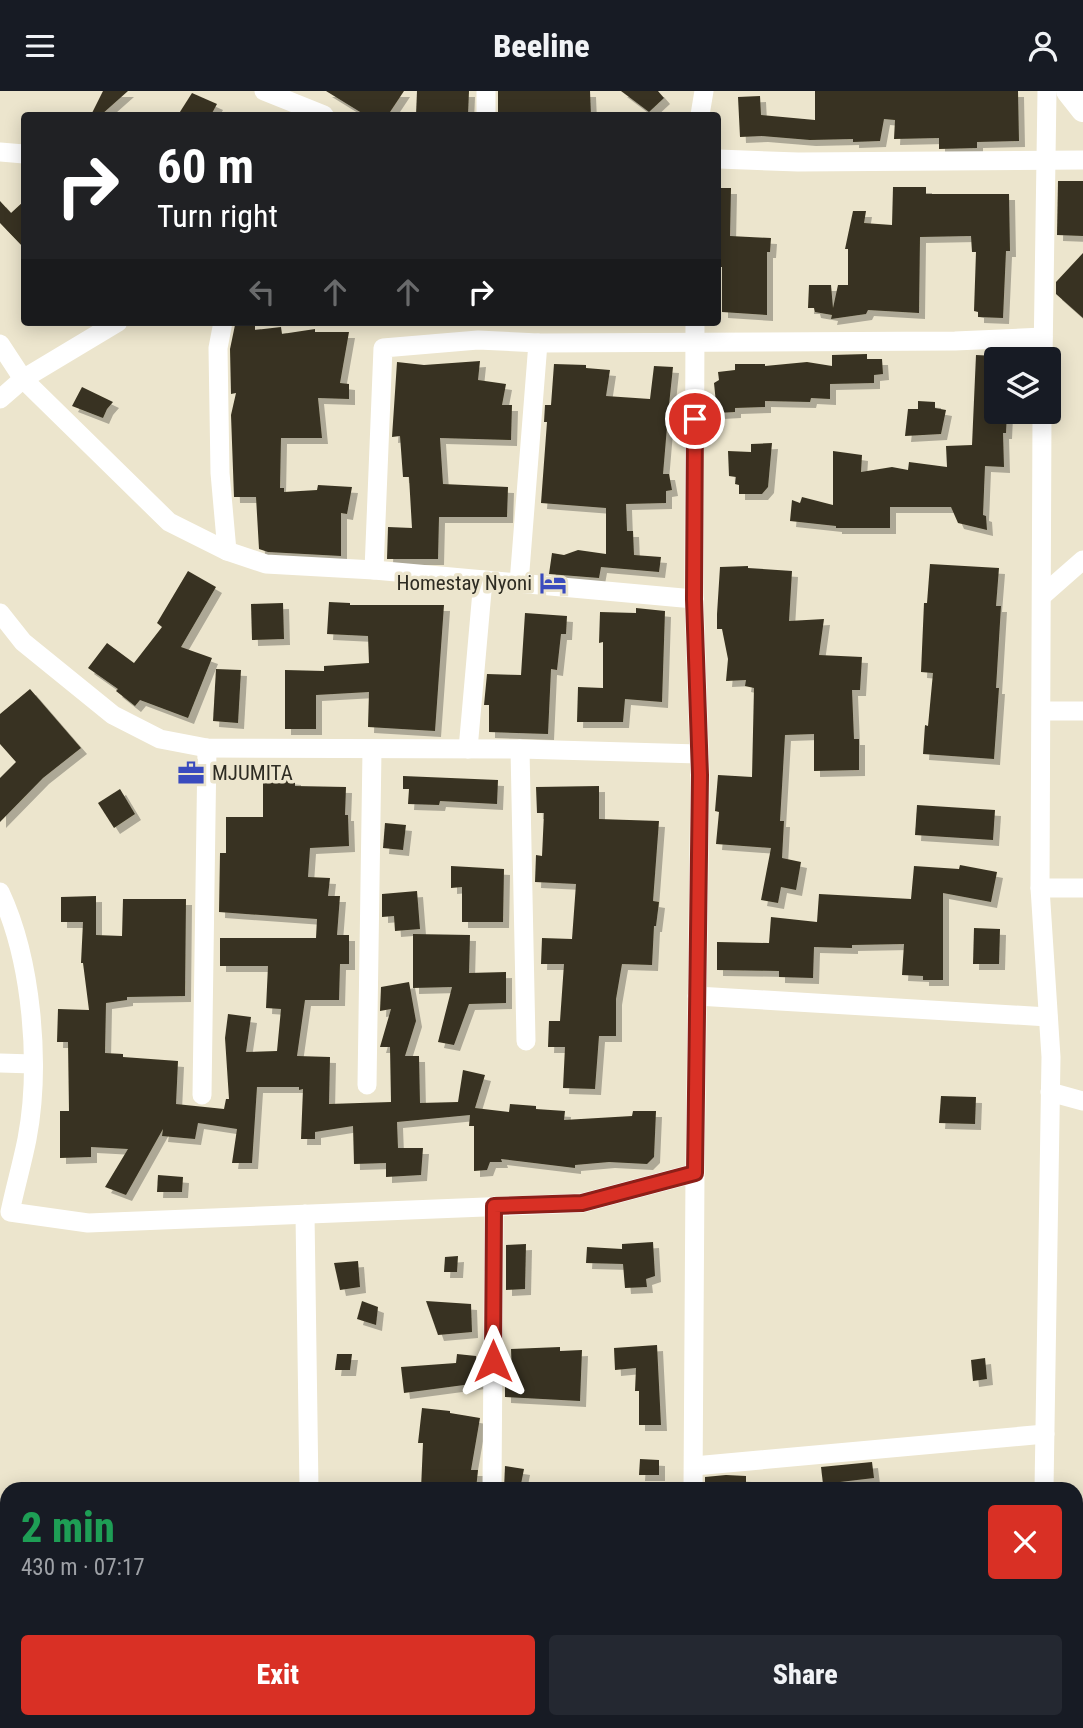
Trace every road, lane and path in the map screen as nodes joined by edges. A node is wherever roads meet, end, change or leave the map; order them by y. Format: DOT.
graph roads {
  1 [pos="264,91"];
  2 [pos="486,91"];
  3 [pos="704,91"];
  4 [pos="1047,91"];
  5 [pos="1068,91"];
  6 [pos="1083,110"];
  7 [pos="316,112"];
  8 [pos="486,112"];
  9 [pos="700,112"];
  10 [pos="0,152"];
  11 [pos="21,154"];
  12 [pos="721,159"];
  13 [pos="1046,160"];
  14 [pos="1083,160"];
  15 [pos="111,326"];
  16 [pos="222,326"];
  17 [pos="695,331"];
  18 [pos="1043,337"];
  19 [pos="538,343"];
  20 [pos="0,344"];
  21 [pos="1043,347"];
  22 [pos="23,379"];
  23 [pos="0,399"];
  24 [pos="1042,424"];
  25 [pos="227,551"];
  26 [pos="1083,560"];
  27 [pos="374,570"];
  28 [pos="483,580"];
  29 [pos="519,583"];
  30 [pos="1043,596"];
  31 [pos="694,599"];
  32 [pos="0,613"];
  33 [pos="1042,711"];
  34 [pos="1083,711"];
  35 [pos="207,748"];
  36 [pos="468,749"];
  37 [pos="520,749"];
  38 [pos="372,750"];
  39 [pos="699,754"];
  40 [pos="1040,888"];
  41 [pos="1083,888"];
  42 [pos="0,892"];
  43 [pos="697,996"];
  44 [pos="1048,1017"];
  45 [pos="526,1041"];
  46 [pos="0,1063"];
  47 [pos="33,1064"];
  48 [pos="367,1085"];
  49 [pos="1050,1092"];
  50 [pos="202,1095"];
  51 [pos="1083,1101"];
  52 [pos="695,1173"];
  53 [pos="494,1206"];
  54 [pos="305,1214"];
  55 [pos="1045,1434"];
  56 [pos="694,1466"];
  57 [pos="309,1482"];
  58 [pos="492,1482"];
  59 [pos="693,1482"];
  60 [pos="1044,1482"];
  1 -- 7 [label="street"];
  2 -- 8 [label="street"];
  3 -- 9 [label="street"];
  4 -- 13 [label="street"];
  5 -- 6 [label="street"];
  10 -- 11 [label="street"];
  12 -- 13 [label="street"];
  13 -- 14 [label="street"];
  13 -- 18 [label="street"];
  15 -- 22 [label="street"];
  16 -- 25 [label="street"];
  17 -- 18 [label="street"];
  17 -- 19 [label="street"];
  17 -- 31 [label="street"];
  18 -- 21 [label="street"];
  19 -- 27 [label="street"];
  19 -- 29 [label="street"];
  20 -- 22 [label="street"];
  22 -- 23 [label="street"];
  22 -- 25 [label="street"];
  24 -- 30 [label="street"];
  25 -- 27 [label="street"];
  26 -- 30 [label="street"];
  27 -- 28 [label="street"];
  28 -- 29 [label="street"];
  28 -- 36 [label="street"];
  29 -- 31 [label="street"];
  30 -- 33 [label="street"];
  31 -- 39 [label="street"];
  32 -- 35 [label="street"];
  33 -- 34 [label="street"];
  33 -- 40 [label="street"];
  35 -- 38 [label="street"];
  35 -- 50 [label="street"];
  36 -- 37 [label="street"];
  36 -- 38 [label="street"];
  37 -- 39 [label="street"];
  37 -- 45 [label="street"];
  38 -- 48 [label="street"];
  39 -- 43 [label="street"];
  40 -- 41 [label="street"];
  40 -- 44 [label="street"];
  42 -- 47 [label="street"];
  43 -- 44 [label="street"];
  43 -- 52 [label="street"];
  44 -- 49 [label="street"];
  46 -- 47 [label="street"];
  47 -- 54 [label="street"];
  49 -- 51 [label="street"];
  49 -- 55 [label="street"];
  52 -- 53 [label="street"];
  52 -- 56 [label="street"];
  53 -- 54 [label="street"];
  53 -- 58 [label="street"];
  54 -- 57 [label="street"];
  55 -- 56 [label="street"];
  55 -- 60 [label="street"];
  56 -- 59 [label="street"];
}
